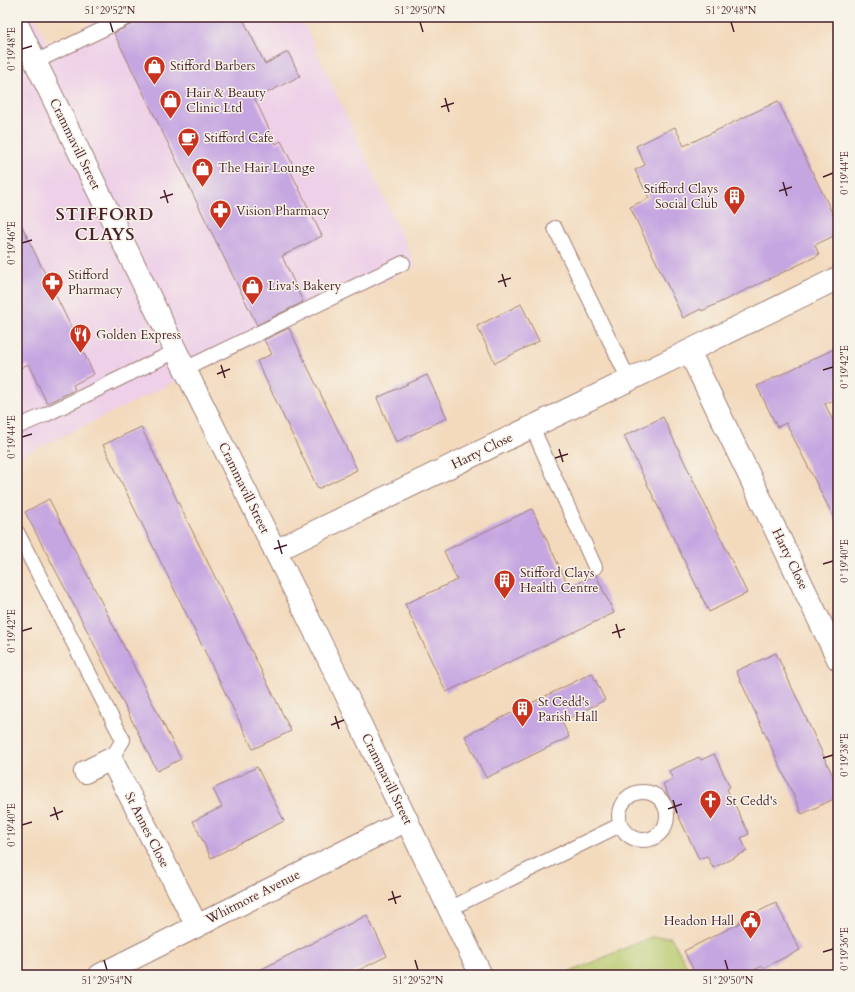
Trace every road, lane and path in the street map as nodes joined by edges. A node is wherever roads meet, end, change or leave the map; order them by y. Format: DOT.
graph roads {
  1 [pos="128,17"];
  2 [pos="17,24"];
  3 [pos="35,62"];
  4 [pos="555,228"];
  5 [pos="403,263"];
  6 [pos="838,278"];
  7 [pos="689,351"];
  8 [pos="180,360"];
  9 [pos="629,380"];
  10 [pos="17,427"];
  11 [pos="532,427"];
  12 [pos="17,532"];
  13 [pos="275,550"];
  14 [pos="595,567"];
  15 [pos="838,659"];
  16 [pos="111,759"];
  17 [pos="85,772"];
  18 [pos="407,820"];
  19 [pos="620,825"];
  20 [pos="449,909"];
  21 [pos="197,926"];
  22 [pos="100,975"];
  23 [pos="481,975"];
  1 -- 3 [label="lane"];
  2 -- 3 [label="street, Crammavill Street"];
  3 -- 8 [label="street, Crammavill Street"];
  4 -- 9 [label="lane"];
  5 -- 8 [label="lane"];
  6 -- 7 [label="street, Harty Close"];
  7 -- 9 [label="street, Harty Close"];
  7 -- 15 [label="street, Harty Close"];
  8 -- 10 [label="lane"];
  8 -- 13 [label="street, Crammavill Street"];
  9 -- 11 [label="street, Harty Close"];
  11 -- 13 [label="street, Harty Close"];
  11 -- 14 [label="lane"];
  12 -- 16 [label="lane"];
  13 -- 18 [label="street, Crammavill Street"];
  16 -- 17 [label="street"];
  16 -- 21 [label="street, St Annes Close"];
  18 -- 20 [label="street, Crammavill Street"];
  18 -- 21 [label="street, Whitmore Avenue"];
  19 -- 20 [label="lane"];
  20 -- 23 [label="street, Crammavill Street"];
  21 -- 22 [label="street, Whitmore Avenue"];
}
